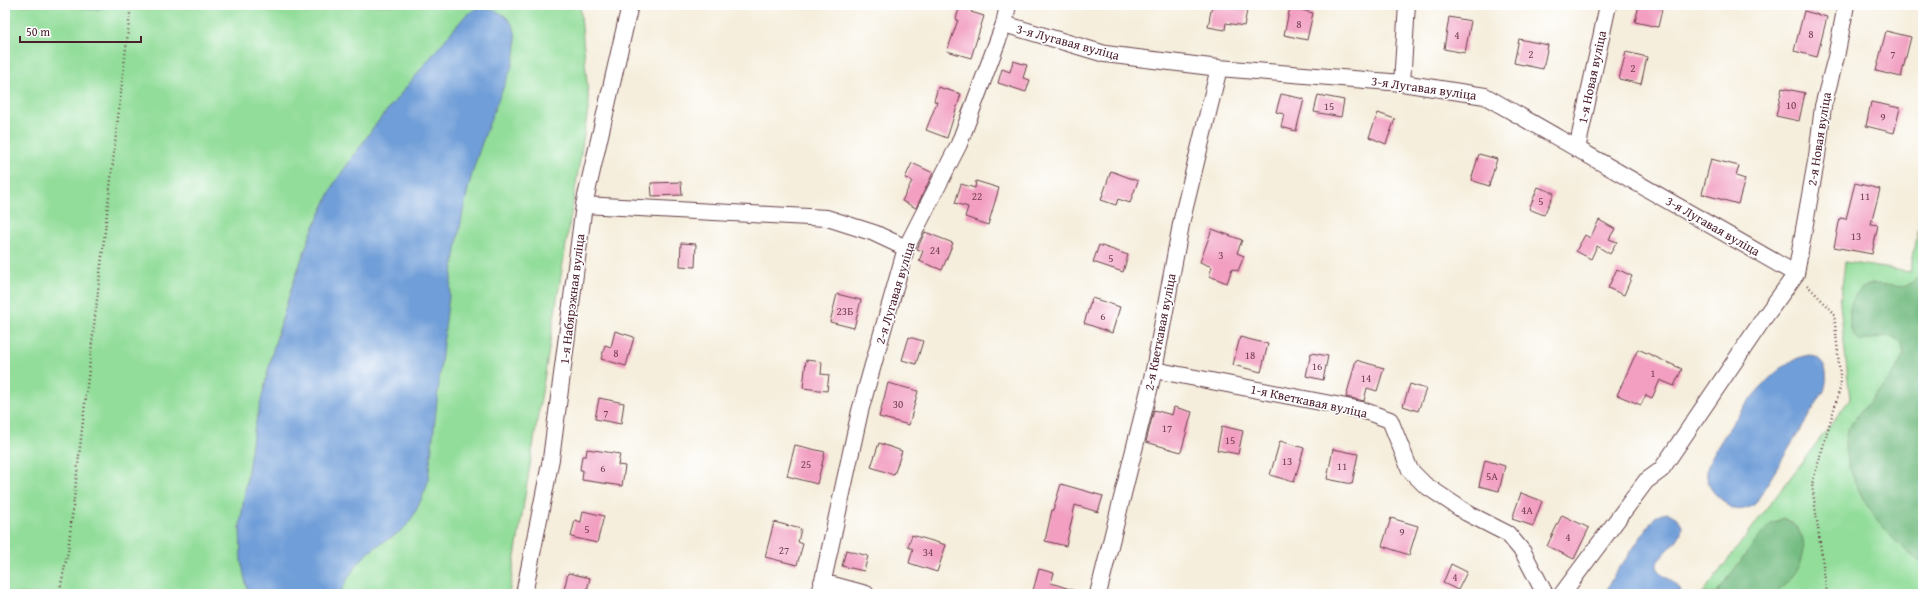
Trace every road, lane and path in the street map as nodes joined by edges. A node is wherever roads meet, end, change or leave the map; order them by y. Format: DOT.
graph roads {
  1 [pos="131,5"];
  2 [pos="630,5"];
  3 [pos="1008,5"];
  4 [pos="1407,5"];
  5 [pos="1608,5"];
  6 [pos="1846,5"];
  7 [pos="1004,24"];
  8 [pos="1219,68"];
  9 [pos="1402,83"];
  10 [pos="1577,149"];
  11 [pos="584,205"];
  12 [pos="906,248"];
  13 [pos="1796,274"];
  14 [pos="1154,370"];
  15 [pos="821,588"];
  16 [pos="59,594"];
  17 [pos="524,594"];
  18 [pos="866,594"];
  19 [pos="1098,594"];
  20 [pos="1545,594"];
  21 [pos="1562,594"];
  22 [pos="1827,594"];
  1 -- 16 [label="path"];
  2 -- 11 [label="street, 1-я Набярэжная вуліца"];
  3 -- 7 [label="street, 2-я Лугавая вуліца"];
  4 -- 9 [label="street"];
  5 -- 10 [label="street, 1-я Новая вуліца"];
  6 -- 13 [label="street, 2-я Новая вуліца"];
  7 -- 8 [label="street, 3-я Лугавая вуліца"];
  7 -- 12 [label="street, 2-я Лугавая вуліца"];
  8 -- 9 [label="street, 3-я Лугавая вуліца"];
  8 -- 14 [label="street, 2-я Кветкавая вуліца"];
  9 -- 10 [label="street, 3-я Лугавая вуліца"];
  10 -- 13 [label="street, 3-я Лугавая вуліца"];
  11 -- 12 [label="street"];
  11 -- 17 [label="street, 1-я Набярэжная вуліца"];
  12 -- 15 [label="street, 2-я Лугавая вуліца"];
  13 -- 21 [label="street"];
  13 -- 22 [label="path"];
  14 -- 19 [label="street, 2-я Кветкавая вуліца"];
  14 -- 20 [label="street, 1-я Кветкавая вуліца"];
  15 -- 18 [label="street"];
}
